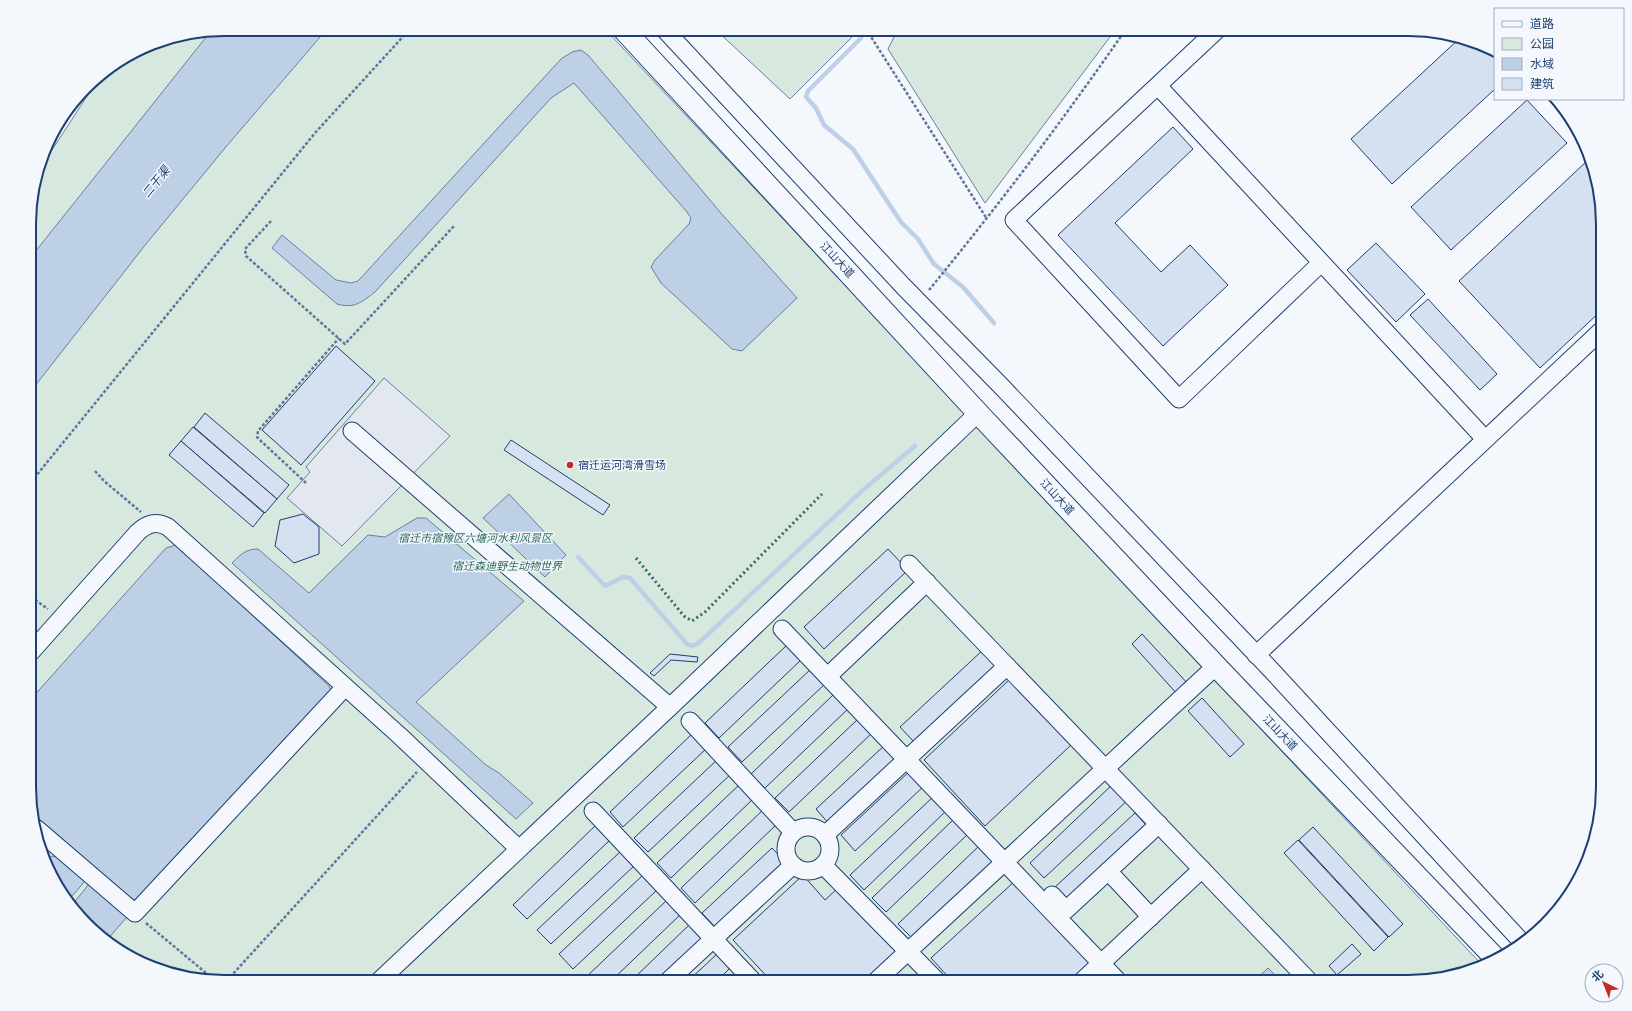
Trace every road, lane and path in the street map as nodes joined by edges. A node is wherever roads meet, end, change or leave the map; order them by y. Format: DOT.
graph roads {
  1 [pos="404,36"];
  2 [pos="629,36"];
  3 [pos="670,36"];
  4 [pos="870,36"];
  5 [pos="1121,36"];
  6 [pos="1211,36"];
  7 [pos="1158,86"];
  8 [pos="987,219"];
  9 [pos="271,221"];
  10 [pos="454,226"];
  11 [pos="1321,263"];
  12 [pos="939,278"];
  13 [pos="1596,336"];
  14 [pos="339,338"];
  15 [pos="978,413"];
  16 [pos="352,431"];
  17 [pos="1485,440"];
  18 [pos="95,471"];
  19 [pos="36,476"];
  20 [pos="306,483"];
  21 [pos="154,523"];
  22 [pos="909,564"];
  23 [pos="927,582"];
  24 [pos="36,600"];
  25 [pos="61,618"];
  26 [pos="782,629"];
  27 [pos="36,646"];
  28 [pos="1256,655"];
  29 [pos="1007,666"];
  30 [pos="1216,666"];
  31 [pos="828,676"];
  32 [pos="345,686"];
  33 [pos="670,707"];
  34 [pos="690,721"];
  35 [pos="907,759"];
  36 [pos="427,762"];
  37 [pos="1105,768"];
  38 [pos="593,811"];
  39 [pos="1159,824"];
  40 [pos="41,832"];
  41 [pos="793,832"];
  42 [pos="826,835"];
  43 [pos="519,849"];
  44 [pos="1004,861"];
  45 [pos="793,865"];
  46 [pos="823,865"];
  47 [pos="1202,869"];
  48 [pos="1108,871"];
  49 [pos="1034,892"];
  50 [pos="135,913"];
  51 [pos="1150,917"];
  52 [pos="1520,938"];
  53 [pos="713,939"];
  54 [pos="908,951"];
  55 [pos="1492,955"];
  56 [pos="1101,963"];
  57 [pos="208,974"];
  58 [pos="232,975"];
  59 [pos="385,975"];
  60 [pos="674,975"];
  61 [pos="747,975"];
  62 [pos="882,975"];
  63 [pos="931,975"];
  64 [pos="1088,975"];
  65 [pos="1113,975"];
  66 [pos="1303,975"];
  1 -- 19 [label="path"];
  2 -- 15 [label="main road, 江山大道"];
  3 -- 28 [label="street"];
  4 -- 8 [label="path"];
  5 -- 8 [label="path"];
  6 -- 7 [label="street"];
  7 -- 11 [label="street"];
  7 -- 11 [label="street"];
  8 -- 12 [label="path"];
  9 -- 14 [label="path"];
  10 -- 14 [label="path"];
  11 -- 17 [label="street"];
  13 -- 17 [label="street"];
  14 -- 20 [label="path"];
  15 -- 30 [label="main road, 江山大道"];
  15 -- 33 [label="street"];
  16 -- 33 [label="street"];
  17 -- 28 [label="street"];
  18 -- 21 [label="path"];
  21 -- 25 [label="street"];
  21 -- 32 [label="street"];
  22 -- 23 [label="street"];
  23 -- 29 [label="street"];
  23 -- 31 [label="street"];
  24 -- 25 [label="path"];
  25 -- 27 [label="street"];
  26 -- 31 [label="street"];
  28 -- 52 [label="street"];
  29 -- 35 [label="street"];
  29 -- 37 [label="street"];
  30 -- 37 [label="street"];
  30 -- 55 [label="main road, 江山大道"];
  31 -- 35 [label="street"];
  32 -- 36 [label="street"];
  32 -- 50 [label="street"];
  33 -- 43 [label="street"];
  34 -- 41 [label="street"];
  35 -- 42 [label="street"];
  35 -- 44 [label="street"];
  36 -- 43 [label="street"];
  36 -- 58 [label="path"];
  37 -- 39 [label="street"];
  37 -- 44 [label="street"];
  38 -- 53 [label="street"];
  39 -- 47 [label="street"];
  39 -- 48 [label="street"];
  40 -- 50 [label="street"];
  41 -- 42 [label="street"];
  41 -- 45 [label="street"];
  42 -- 46 [label="street"];
  43 -- 59 [label="street"];
  44 -- 49 [label="street"];
  44 -- 54 [label="street"];
  45 -- 46 [label="street"];
  45 -- 53 [label="street"];
  46 -- 54 [label="street"];
  47 -- 51 [label="street"];
  47 -- 66 [label="street"];
  48 -- 49 [label="street"];
  48 -- 51 [label="street"];
  49 -- 56 [label="street"];
  50 -- 57 [label="path"];
  51 -- 56 [label="street"];
  53 -- 60 [label="street"];
  53 -- 61 [label="street"];
  54 -- 62 [label="street"];
  54 -- 63 [label="street"];
  56 -- 64 [label="street"];
  56 -- 65 [label="street"];
}
